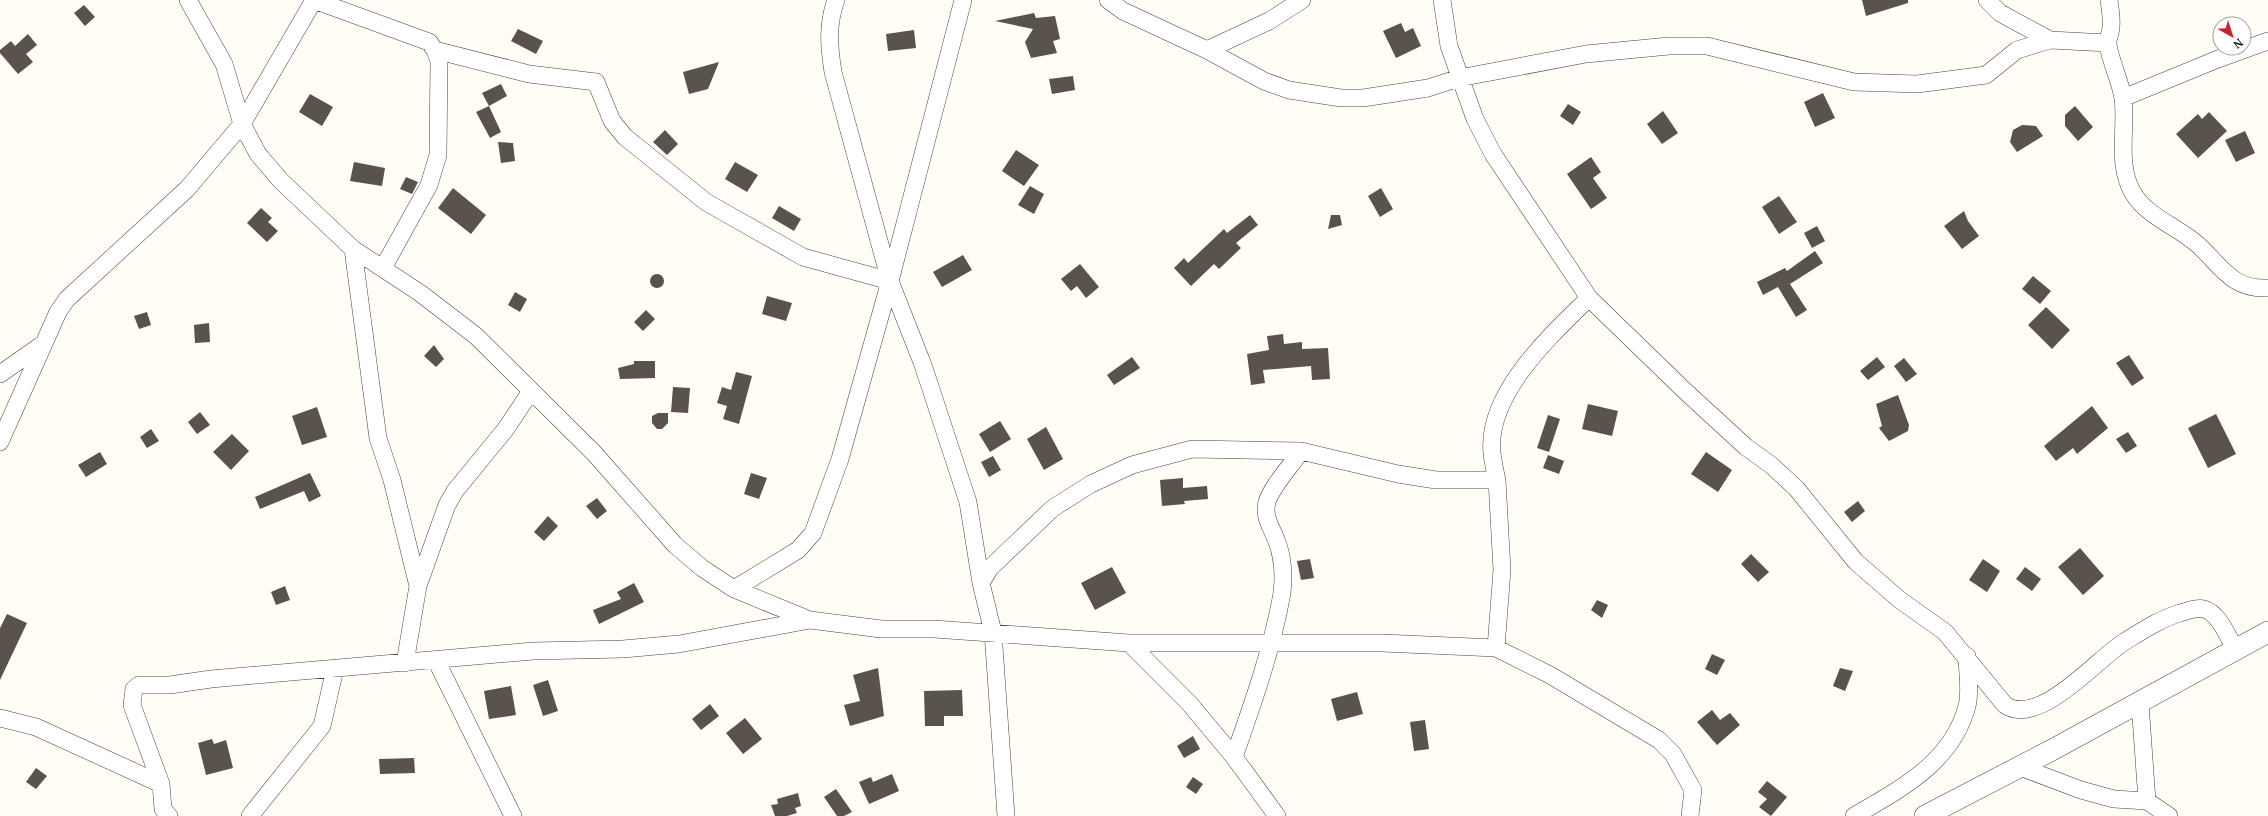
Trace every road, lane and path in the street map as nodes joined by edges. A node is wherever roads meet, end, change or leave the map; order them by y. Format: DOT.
graph roads {
  1 [pos="188,0"];
  2 [pos="314,0"];
  3 [pos="836,0"];
  4 [pos="963,0"];
  5 [pos="1108,0"];
  6 [pos="1302,0"];
  7 [pos="1442,0"];
  8 [pos="1987,0"];
  9 [pos="2109,0"];
  10 [pos="2050,40"];
  11 [pos="2268,42"];
  12 [pos="2108,43"];
  13 [pos="435,50"];
  14 [pos="1207,50"];
  15 [pos="1459,78"];
  16 [pos="2123,98"];
  17 [pos="242,124"];
  18 [pos="353,249"];
  19 [pos="383,268"];
  20 [pos="890,281"];
  21 [pos="2268,288"];
  22 [pos="1589,298"];
  23 [pos="43,344"];
  24 [pos="0,374"];
  25 [pos="531,391"];
  26 [pos="0,442"];
  27 [pos="1301,451"];
  28 [pos="1497,480"];
  29 [pos="981,583"];
  30 [pos="418,586"];
  31 [pos="734,589"];
  32 [pos="810,620"];
  33 [pos="993,632"];
  34 [pos="2268,632"];
  35 [pos="1129,643"];
  36 [pos="1273,643"];
  37 [pos="1496,648"];
  38 [pos="2235,649"];
  39 [pos="1967,656"];
  40 [pos="436,660"];
  41 [pos="405,664"];
  42 [pos="335,669"];
  43 [pos="2140,703"];
  44 [pos="0,718"];
  45 [pos="1234,758"];
  46 [pos="2020,767"];
  47 [pos="161,784"];
  48 [pos="2147,801"];
  49 [pos="169,816"];
  50 [pos="250,816"];
  51 [pos="513,816"];
  52 [pos="1006,816"];
  53 [pos="1277,816"];
  54 [pos="1690,816"];
  55 [pos="1854,816"];
  56 [pos="1925,816"];
  57 [pos="2169,816"];
  1 -- 17 [label="street"];
  2 -- 13 [label="street"];
  2 -- 17 [label="street"];
  3 -- 20 [label="street"];
  4 -- 20 [label="street"];
  5 -- 14 [label="street"];
  6 -- 14 [label="street"];
  7 -- 15 [label="street"];
  8 -- 10 [label="street"];
  9 -- 12 [label="street"];
  10 -- 12 [label="street"];
  10 -- 15 [label="street"];
  11 -- 16 [label="street"];
  12 -- 16 [label="street"];
  13 -- 19 [label="street"];
  13 -- 20 [label="street"];
  14 -- 15 [label="street"];
  15 -- 22 [label="street"];
  16 -- 21 [label="street"];
  17 -- 18 [label="street"];
  17 -- 23 [label="street"];
  18 -- 19 [label="street"];
  18 -- 30 [label="street"];
  19 -- 25 [label="street"];
  20 -- 29 [label="street"];
  20 -- 31 [label="street"];
  22 -- 28 [label="street"];
  22 -- 39 [label="street"];
  23 -- 24 [label="street"];
  23 -- 26 [label="street"];
  25 -- 30 [label="street"];
  25 -- 31 [label="street"];
  27 -- 28 [label="street"];
  27 -- 29 [label="street"];
  27 -- 36 [label="street"];
  28 -- 37 [label="street"];
  29 -- 33 [label="street"];
  30 -- 41 [label="street"];
  31 -- 32 [label="street"];
  32 -- 33 [label="street"];
  32 -- 40 [label="street"];
  33 -- 35 [label="street"];
  33 -- 52 [label="street"];
  34 -- 38 [label="street"];
  35 -- 36 [label="street"];
  35 -- 45 [label="street"];
  36 -- 37 [label="street"];
  36 -- 45 [label="street"];
  37 -- 54 [label="street"];
  38 -- 39 [label="street"];
  38 -- 43 [label="street"];
  39 -- 55 [label="street"];
  40 -- 41 [label="street"];
  40 -- 51 [label="street"];
  41 -- 42 [label="street"];
  42 -- 47 [label="street"];
  42 -- 50 [label="street"];
  43 -- 46 [label="street"];
  43 -- 48 [label="street"];
  44 -- 47 [label="street"];
  45 -- 53 [label="street"];
  46 -- 48 [label="street"];
  46 -- 56 [label="street"];
  47 -- 49 [label="street"];
  48 -- 57 [label="street"];
}
